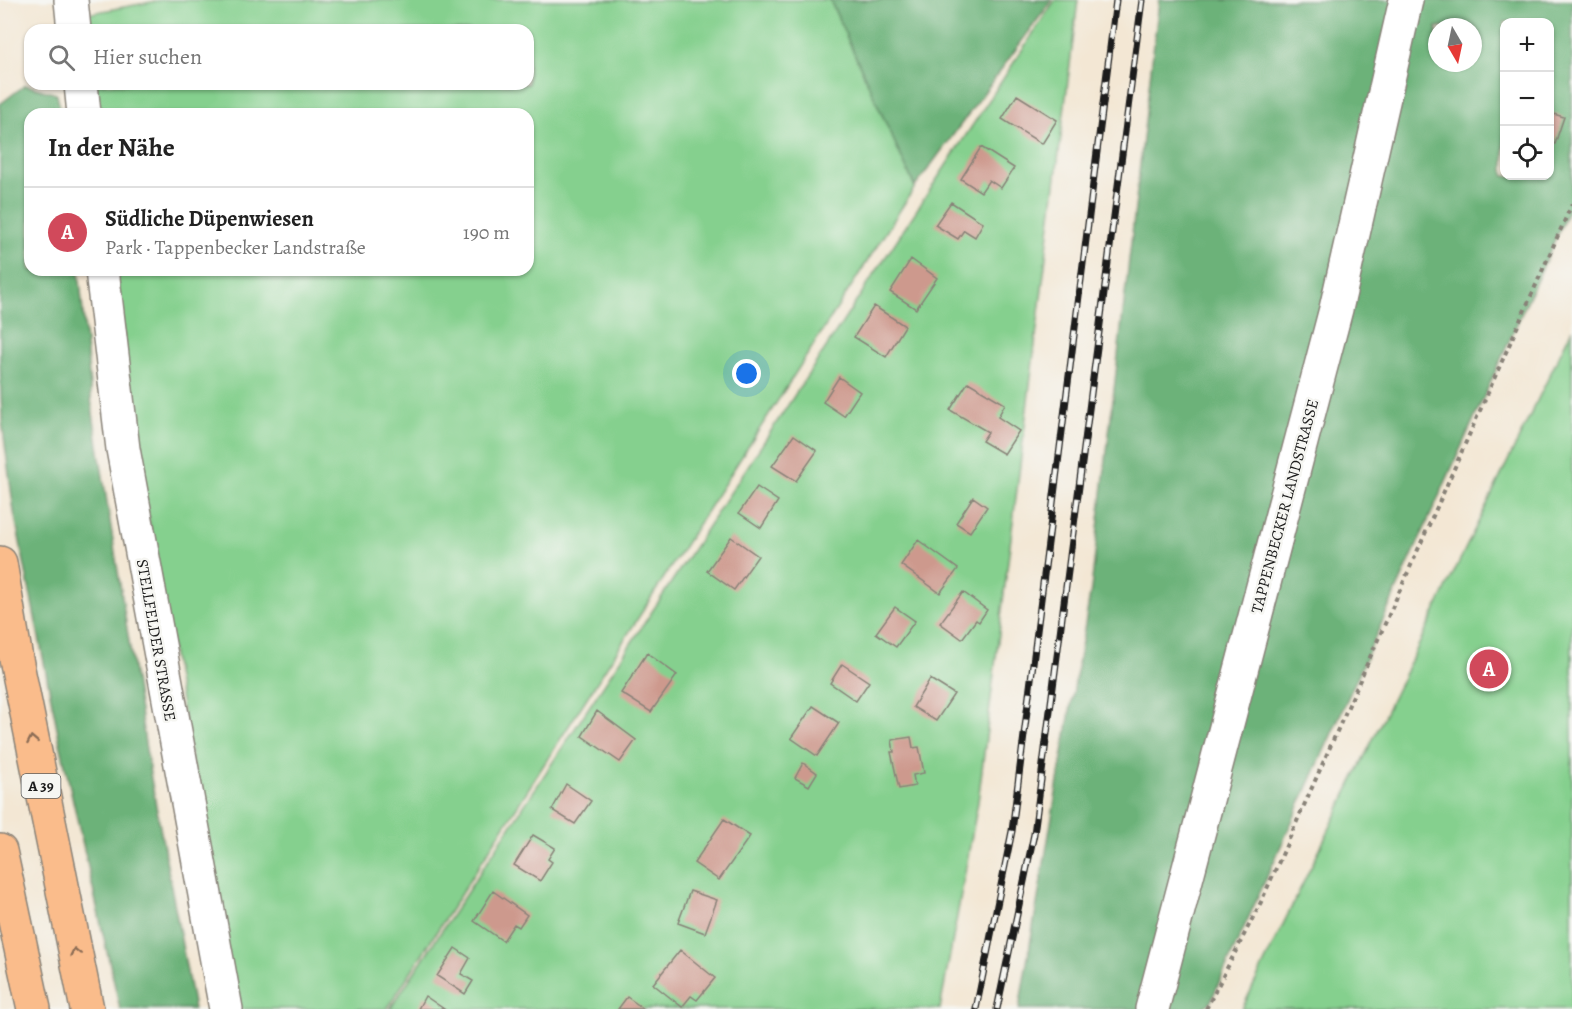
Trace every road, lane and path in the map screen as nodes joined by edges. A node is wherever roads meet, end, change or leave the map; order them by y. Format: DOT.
graph roads {
  1 [pos="71,0"];
  2 [pos="1406,0"];
  3 [pos="73,24"];
  4 [pos="82,90"];
  5 [pos="83,108"];
  6 [pos="1572,204"];
  7 [pos="103,276"];
  8 [pos="0,563"];
  9 [pos="0,851"];
  10 [pos="34,1009"];
  11 [pos="87,1009"];
  12 [pos="225,1009"];
  13 [pos="1152,1009"];
  14 [pos="1206,1009"];
  1 -- 3 [label="street"];
  2 -- 13 [label="street, TAPPENBECKER LANDSTRASSE"];
  4 -- 5 [label="street"];
  6 -- 14 [label="path"];
  7 -- 12 [label="street, STELLFELDER STRASSE"];
  11 -- 8 [label="highway, A 39, one-way"];
  9 -- 10 [label="highway"];
}
